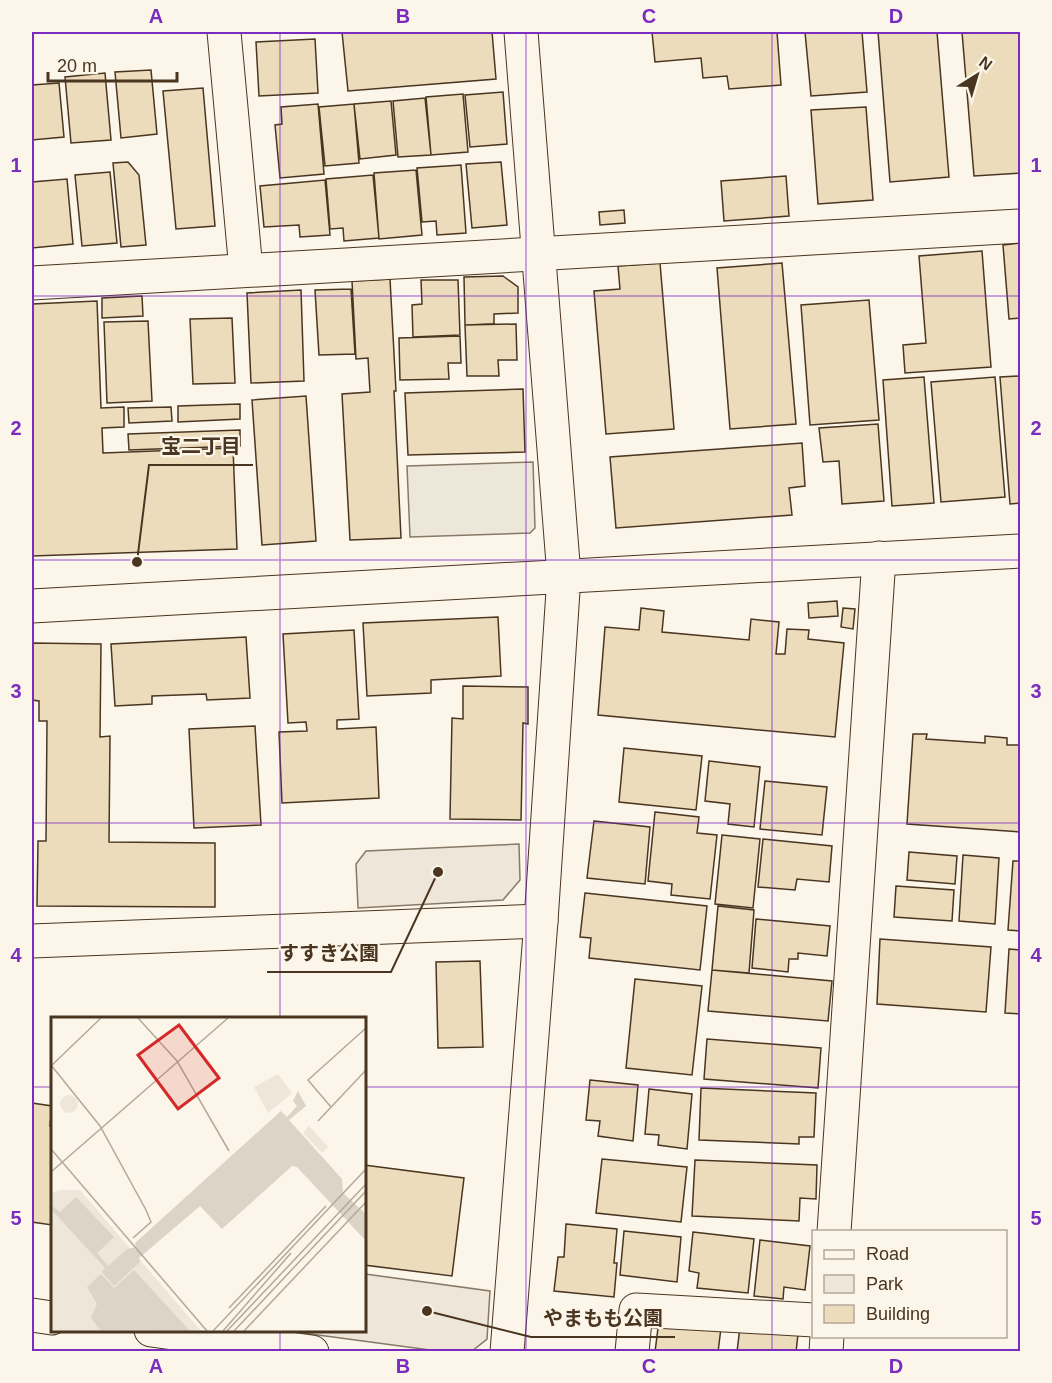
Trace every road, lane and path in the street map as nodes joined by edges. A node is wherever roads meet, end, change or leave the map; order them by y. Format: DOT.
graph roads {
  1 [pos="224,32"];
  2 [pos="521,32"];
  3 [pos="1020,226"];
  4 [pos="539,255"];
  5 [pos="246,270"];
  6 [pos="32,283"];
  7 [pos="1020,551"];
  8 [pos="879,558"];
  9 [pos="564,576"];
  10 [pos="32,606"];
  11 [pos="541,921"];
  12 [pos="32,941"];
  13 [pos="834,1230"];
  14 [pos="32,1315"];
  15 [pos="51,1317"];
  16 [pos="812,1320"];
  17 [pos="167,1332"];
  18 [pos="312,1352"];
  19 [pos="507,1352"];
  20 [pos="632,1352"];
  1 -- 5 [label="street"];
  2 -- 4 [label="street"];
  3 -- 4 [label="street"];
  4 -- 5 [label="street"];
  4 -- 9 [label="street"];
  5 -- 6 [label="street"];
  7 -- 8 [label="street"];
  8 -- 9 [label="street"];
  8 -- 13 [label="street"];
  9 -- 10 [label="street"];
  9 -- 11 [label="street"];
  11 -- 12 [label="street"];
  11 -- 19 [label="street"];
  14 -- 15 [label="street"];
  16 -- 20 [label="street"];
  17 -- 18 [label="street"];
}
